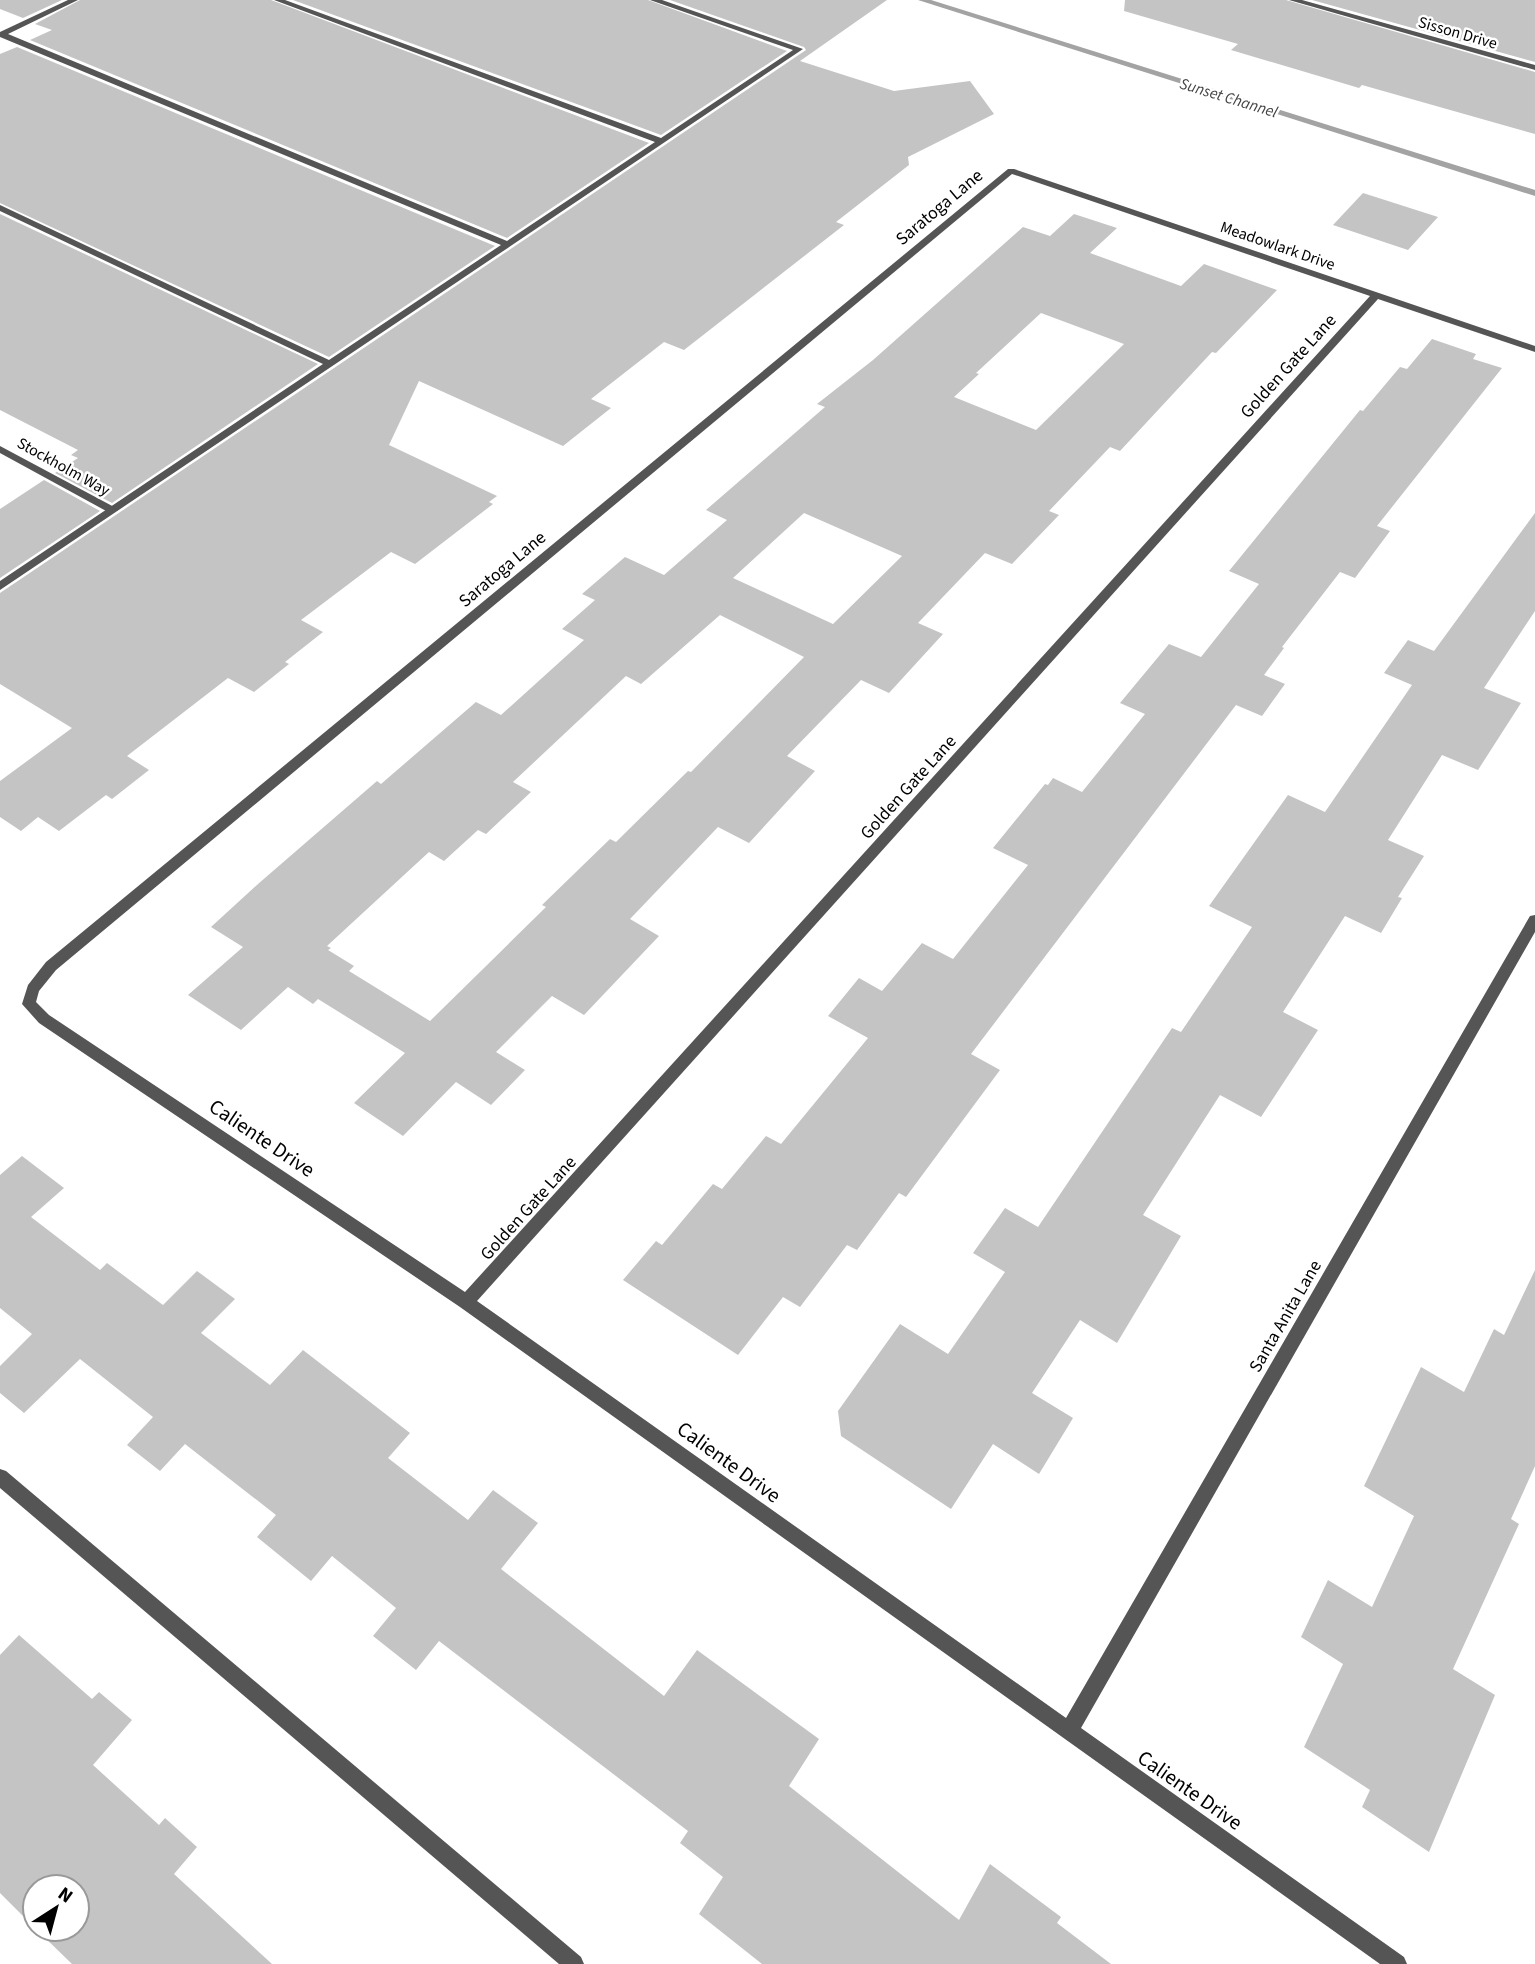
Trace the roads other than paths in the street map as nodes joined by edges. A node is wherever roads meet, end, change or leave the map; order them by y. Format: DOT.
graph roads {
  1 [pos="75,0"];
  2 [pos="278,0"];
  3 [pos="654,0"];
  4 [pos="1293,0"];
  5 [pos="1,35"];
  6 [pos="1535,68"];
  7 [pos="662,141"];
  8 [pos="1011,171"];
  9 [pos="0,208"];
  10 [pos="508,245"];
  11 [pos="1376,295"];
  12 [pos="1535,349"];
  13 [pos="330,364"];
  14 [pos="0,449"];
  15 [pos="112,510"];
  16 [pos="0,586"];
  17 [pos="1535,920"];
  18 [pos="29,1004"];
  19 [pos="466,1302"];
  20 [pos="0,1477"];
  21 [pos="1068,1731"];
  22 [pos="574,1964"];
  23 [pos="1397,1964"];
  1 -- 5 [label="street"];
  2 -- 7 [label="street"];
  3 -- 7 [label="street"];
  4 -- 6 [label="street, Sisson Drive"];
  5 -- 10 [label="street"];
  7 -- 10 [label="street"];
  8 -- 11 [label="street, Meadowlark Drive"];
  8 -- 18 [label="street, Saratoga Lane"];
  9 -- 13 [label="street"];
  10 -- 13 [label="street"];
  11 -- 12 [label="street, Meadowlark Drive"];
  11 -- 19 [label="street, Golden Gate Lane"];
  13 -- 15 [label="street"];
  14 -- 15 [label="street, Stockholm Way"];
  15 -- 16 [label="street"];
  17 -- 21 [label="street, Santa Anita Lane"];
  18 -- 19 [label="street, Caliente Drive"];
  19 -- 21 [label="street, Caliente Drive"];
  20 -- 22 [label="street"];
  21 -- 23 [label="street, Caliente Drive"];
}
